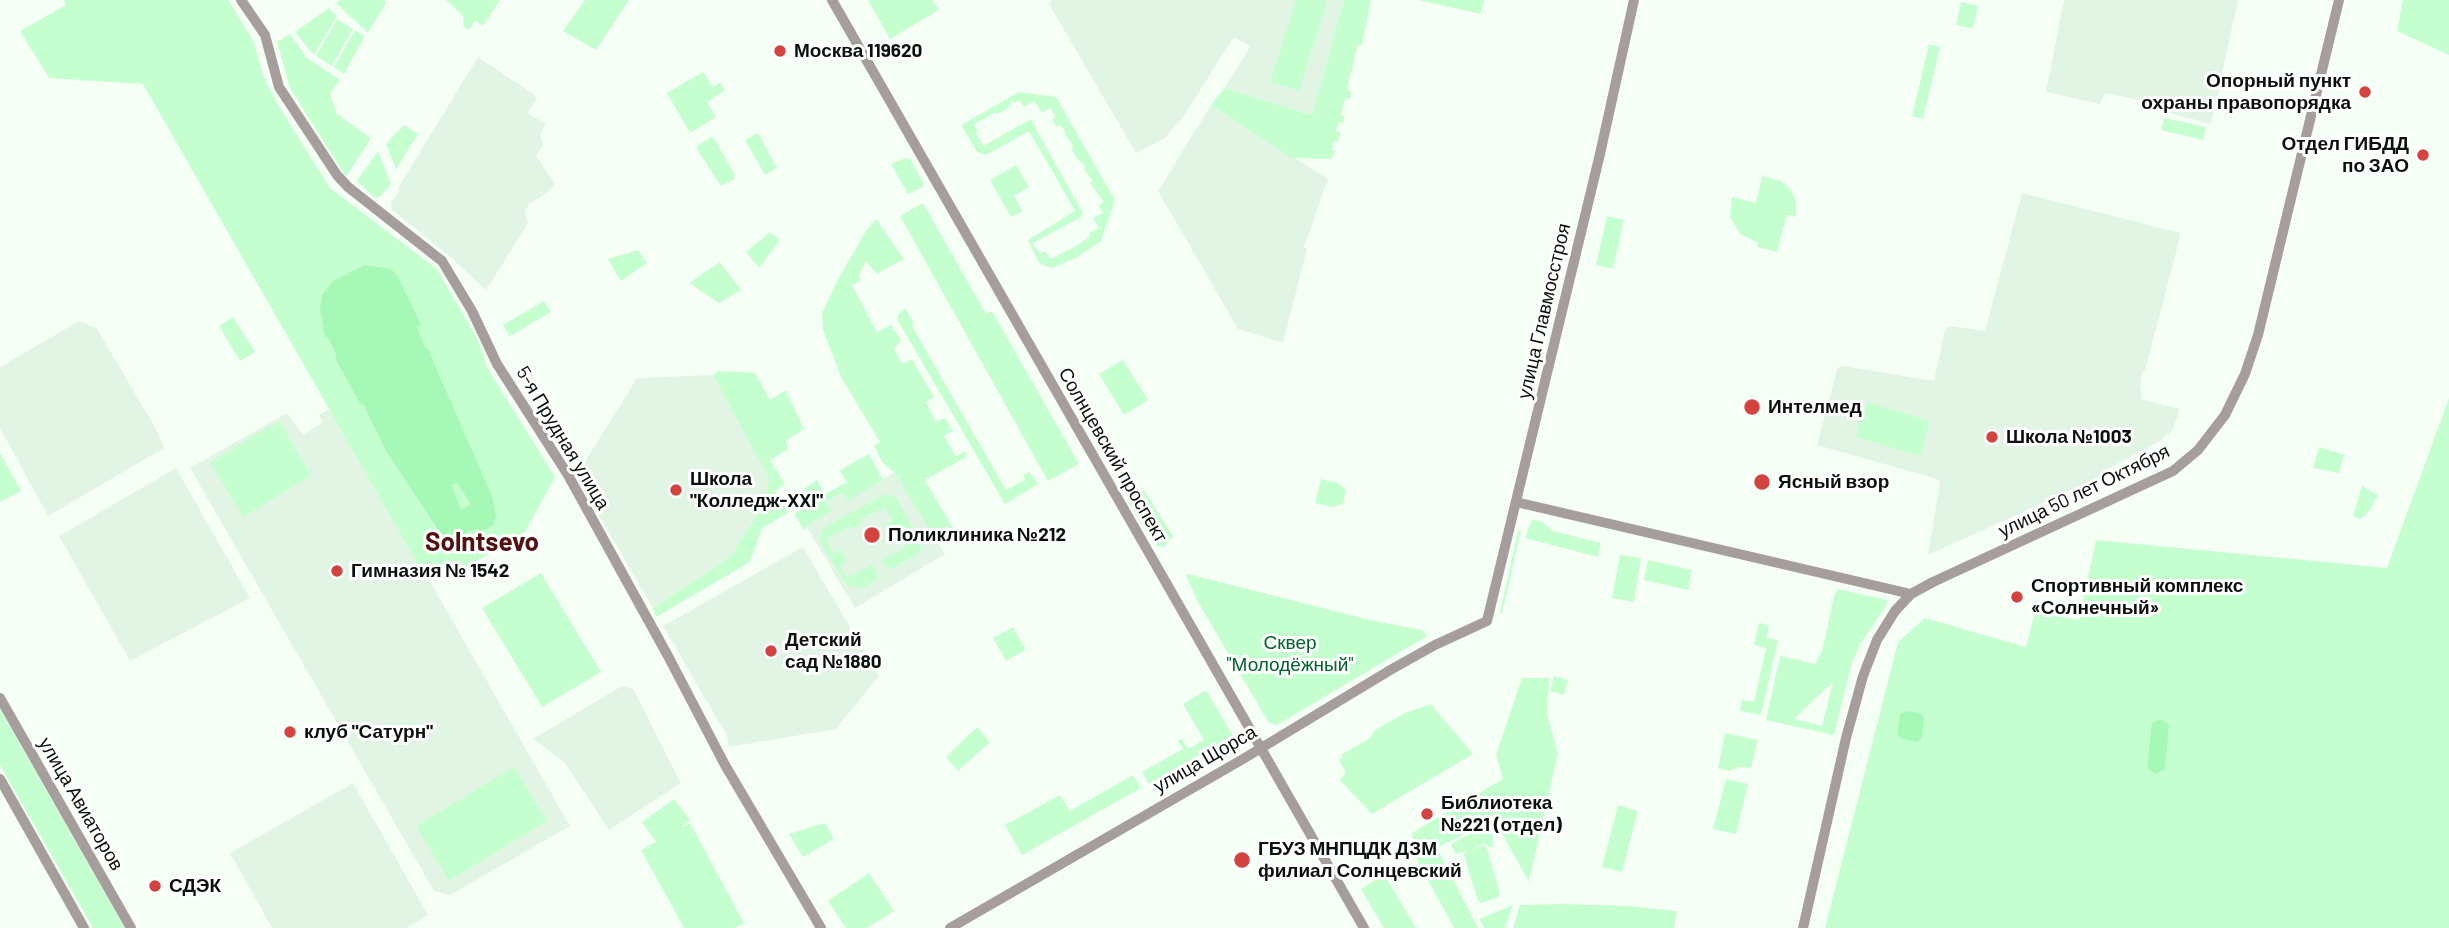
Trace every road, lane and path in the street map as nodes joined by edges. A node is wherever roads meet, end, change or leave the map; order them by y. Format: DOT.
graph roads {
  1 [pos="241,0"];
  2 [pos="832,0"];
  3 [pos="1634,0"];
  4 [pos="2339,0"];
  5 [pos="1516,502"];
  6 [pos="1911,594"];
  7 [pos="1480,626"];
  8 [pos="0,698"];
  9 [pos="1261,747"];
  10 [pos="0,779"];
  11 [pos="84,928"];
  12 [pos="131,928"];
  13 [pos="821,928"];
  14 [pos="950,928"];
  15 [pos="1364,928"];
  16 [pos="1803,928"];
  1 -- 13 [label="street, 5-я Прудная улица"];
  2 -- 9 [label="street, Солнцевский проспект"];
  3 -- 5 [label="street, улица Главмосстроя"];
  4 -- 6 [label="street, улица 50 лет Октября"];
  5 -- 6 [label="street"];
  5 -- 7 [label="street, улица Главмосстроя"];
  6 -- 16 [label="street, улица 50 лет Октября"];
  7 -- 9 [label="street, улица Щорса"];
  8 -- 12 [label="street, улица Авиаторов"];
  9 -- 14 [label="street, улица Щорса"];
  9 -- 15 [label="street, Солнцевский проспект"];
  10 -- 11 [label="street"];
}
